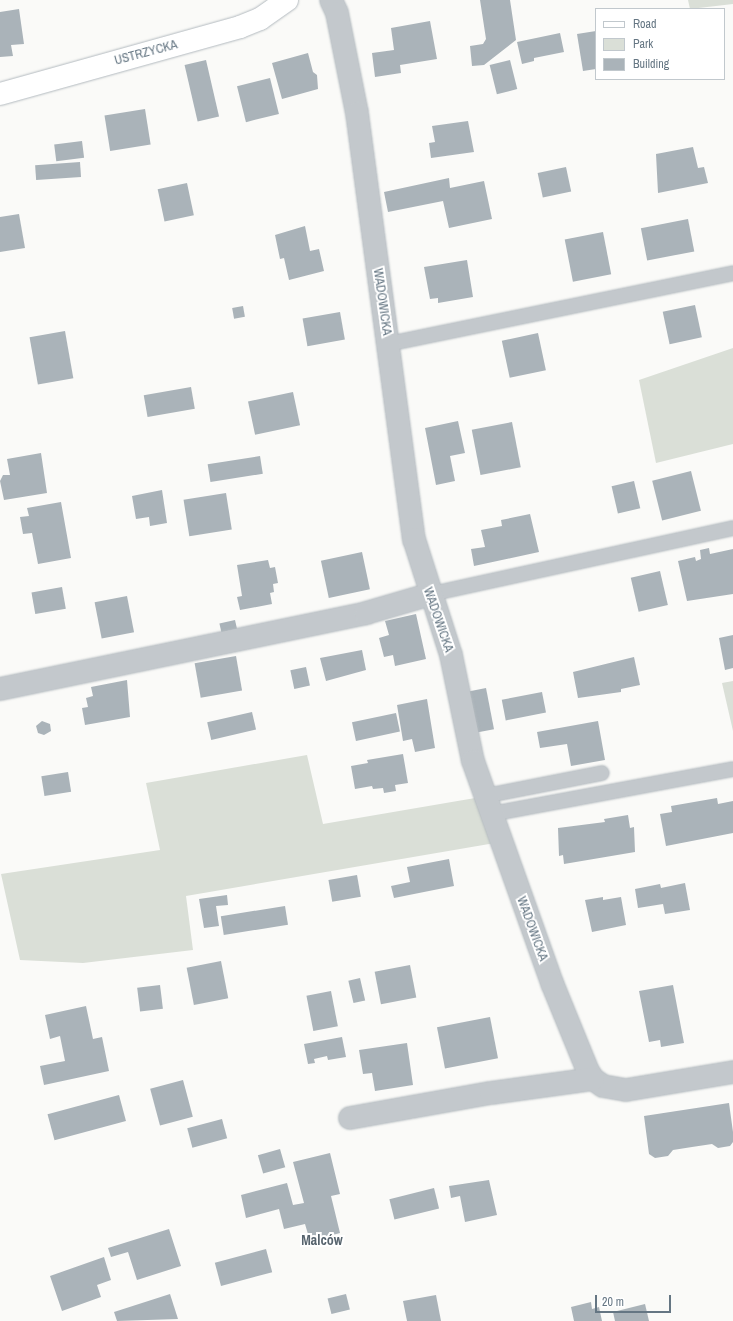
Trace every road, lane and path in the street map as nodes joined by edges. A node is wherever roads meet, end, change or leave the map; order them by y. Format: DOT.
graph roads {
  1 [pos="287,0"];
  2 [pos="332,0"];
  3 [pos="0,94"];
  4 [pos="733,273"];
  5 [pos="388,344"];
  6 [pos="733,528"];
  7 [pos="431,594"];
  8 [pos="0,689"];
  9 [pos="733,769"];
  10 [pos="602,773"];
  11 [pos="488,805"];
  12 [pos="733,1072"];
  13 [pos="593,1079"];
  14 [pos="350,1118"];
  1 -- 3 [label="street, USTRZYCKA"];
  2 -- 5 [label="street, WADOWICKA"];
  4 -- 5 [label="lane"];
  5 -- 7 [label="street, WADOWICKA"];
  6 -- 7 [label="lane"];
  7 -- 8 [label="street"];
  7 -- 11 [label="street, WADOWICKA"];
  9 -- 11 [label="lane"];
  10 -- 11 [label="lane"];
  11 -- 13 [label="street, WADOWICKA"];
  12 -- 13 [label="street"];
  13 -- 14 [label="street"];
}
